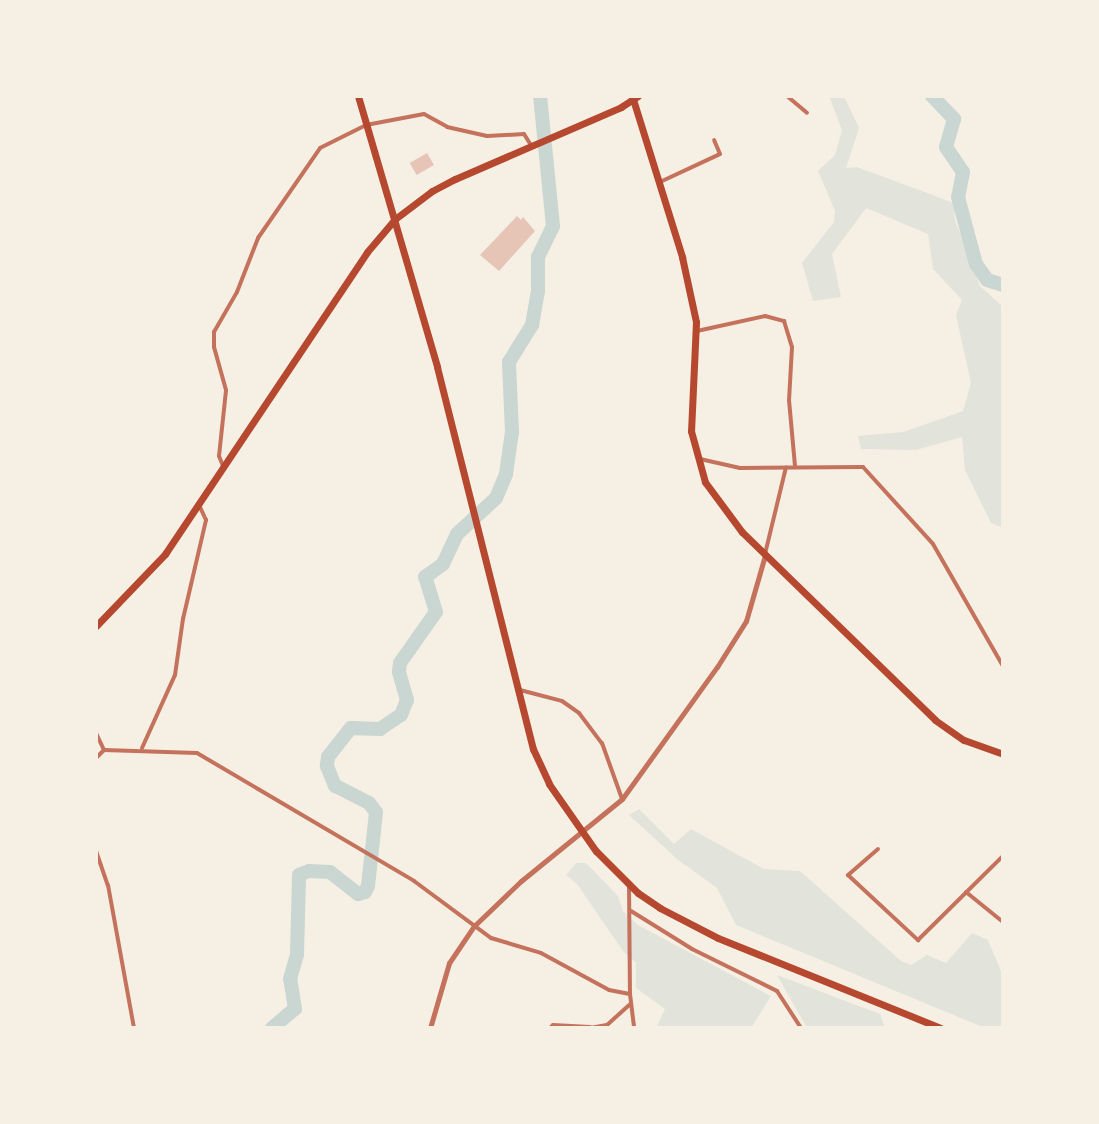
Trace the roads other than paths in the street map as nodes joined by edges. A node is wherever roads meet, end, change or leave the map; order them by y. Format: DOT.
graph roads {
  1 [pos="358,96"];
  2 [pos="787,96"];
  3 [pos="634,97"];
  4 [pos="807,113"];
  5 [pos="366,125"];
  6 [pos="714,140"];
  7 [pos="534,145"];
  8 [pos="658,183"];
  9 [pos="395,219"];
  10 [pos="697,331"];
  11 [pos="697,458"];
  12 [pos="795,466"];
  13 [pos="786,467"];
  14 [pos="224,468"];
  15 [pos="199,505"];
  16 [pos="765,555"];
  17 [pos="96,626"];
  18 [pos="1003,666"];
  19 [pos="517,690"];
  20 [pos="96,733"];
  21 [pos="142,748"];
  22 [pos="104,750"];
  23 [pos="1003,754"];
  24 [pos="96,758"];
  25 [pos="622,799"];
  26 [pos="583,830"];
  27 [pos="878,849"];
  28 [pos="96,851"];
  29 [pos="1003,856"];
  30 [pos="998,862"];
  31 [pos="1003,866"];
  32 [pos="629,883"];
  33 [pos="966,892"];
  34 [pos="631,911"];
  35 [pos="1003,922"];
  36 [pos="474,926"];
  37 [pos="630,994"];
  38 [pos="630,1004"];
  39 [pos="134,1028"];
  40 [pos="430,1028"];
  41 [pos="550,1028"];
  42 [pos="590,1028"];
  43 [pos="634,1028"];
  44 [pos="801,1028"];
  45 [pos="941,1028"];
  1 -- 5 [label="main road"];
  2 -- 4 [label="street"];
  3 -- 7 [label="main road"];
  3 -- 8 [label="main road"];
  5 -- 7 [label="street"];
  5 -- 9 [label="main road"];
  5 -- 14 [label="street"];
  6 -- 8 [label="street"];
  7 -- 9 [label="main road"];
  8 -- 10 [label="main road"];
  9 -- 14 [label="main road"];
  9 -- 19 [label="main road"];
  10 -- 11 [label="main road"];
  10 -- 12 [label="street"];
  11 -- 13 [label="street"];
  11 -- 16 [label="main road"];
  12 -- 13 [label="street"];
  12 -- 18 [label="street"];
  13 -- 16 [label="street"];
  14 -- 15 [label="main road"];
  15 -- 17 [label="main road"];
  15 -- 21 [label="street"];
  16 -- 23 [label="main road"];
  16 -- 25 [label="street"];
  19 -- 25 [label="street"];
  19 -- 26 [label="main road"];
  20 -- 22 [label="street"];
  21 -- 22 [label="street"];
  21 -- 36 [label="street"];
  22 -- 24 [label="street"];
  25 -- 26 [label="street"];
  26 -- 32 [label="main road"];
  26 -- 36 [label="street"];
  27 -- 33 [label="street"];
  28 -- 39 [label="street"];
  29 -- 30 [label="street"];
  30 -- 31 [label="street"];
  30 -- 33 [label="street"];
  32 -- 34 [label="street"];
  32 -- 45 [label="main road"];
  33 -- 35 [label="street"];
  34 -- 37 [label="street"];
  34 -- 44 [label="street"];
  36 -- 37 [label="street"];
  36 -- 40 [label="street"];
  37 -- 38 [label="street"];
  38 -- 42 [label="street"];
  38 -- 43 [label="street"];
  41 -- 42 [label="street"];
}
